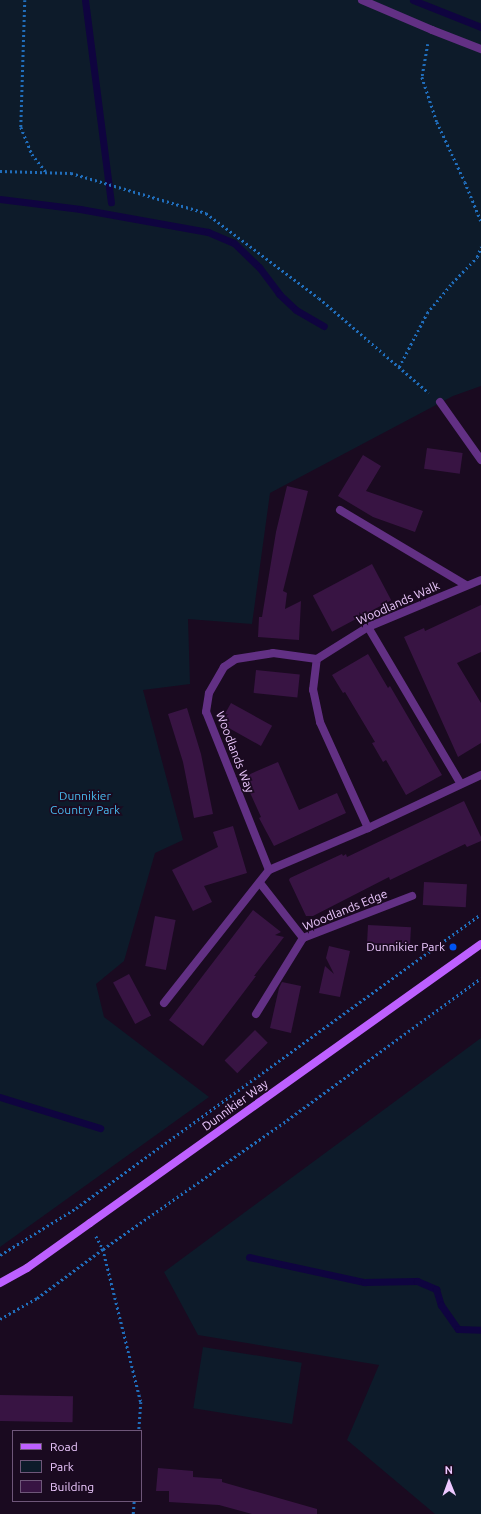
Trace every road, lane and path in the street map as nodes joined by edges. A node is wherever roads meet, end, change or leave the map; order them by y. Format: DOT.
graph roads {
  1 [pos="25,0"];
  2 [pos="362,0"];
  3 [pos="432,30"];
  4 [pos="481,49"];
  5 [pos="0,171"];
  6 [pos="46,172"];
  7 [pos="481,220"];
  8 [pos="481,247"];
  9 [pos="399,367"];
  10 [pos="440,402"];
  11 [pos="481,460"];
  12 [pos="340,510"];
  13 [pos="481,580"];
  14 [pos="466,585"];
  15 [pos="368,627"];
  16 [pos="317,659"];
  17 [pos="481,775"];
  18 [pos="461,784"];
  19 [pos="368,828"];
  20 [pos="269,870"];
  21 [pos="260,883"];
  22 [pos="412,896"];
  23 [pos="481,914"];
  24 [pos="303,938"];
  25 [pos="481,944"];
  26 [pos="481,978"];
  27 [pos="164,1003"];
  28 [pos="256,1014"];
  29 [pos="102,1249"];
  30 [pos="0,1255"];
  31 [pos="0,1283"];
  32 [pos="0,1319"];
  33 [pos="139,1430"];
  34 [pos="134,1502"];
  35 [pos="133,1514"];
  1 -- 6 [label="path"];
  2 -- 3 [label="street"];
  3 -- 4 [label="street"];
  3 -- 7 [label="path"];
  5 -- 6 [label="path"];
  6 -- 9 [label="path"];
  8 -- 9 [label="path"];
  9 -- 10 [label="path"];
  10 -- 11 [label="street"];
  12 -- 14 [label="street"];
  13 -- 14 [label="street, Woodlands Walk"];
  14 -- 15 [label="street, Woodlands Walk"];
  15 -- 16 [label="street, Woodlands Walk"];
  15 -- 18 [label="street"];
  16 -- 19 [label="street"];
  16 -- 20 [label="street, Woodlands Way"];
  17 -- 18 [label="street"];
  18 -- 19 [label="street"];
  19 -- 20 [label="street"];
  20 -- 21 [label="street"];
  21 -- 24 [label="street"];
  21 -- 27 [label="street"];
  22 -- 24 [label="street, Woodlands Edge"];
  23 -- 30 [label="path"];
  24 -- 28 [label="street, Woodlands Edge"];
  25 -- 31 [label="main road, Dunnikier Way"];
  26 -- 29 [label="path"];
  29 -- 32 [label="path"];
  29 -- 33 [label="path"];
  34 -- 35 [label="path"];
}
